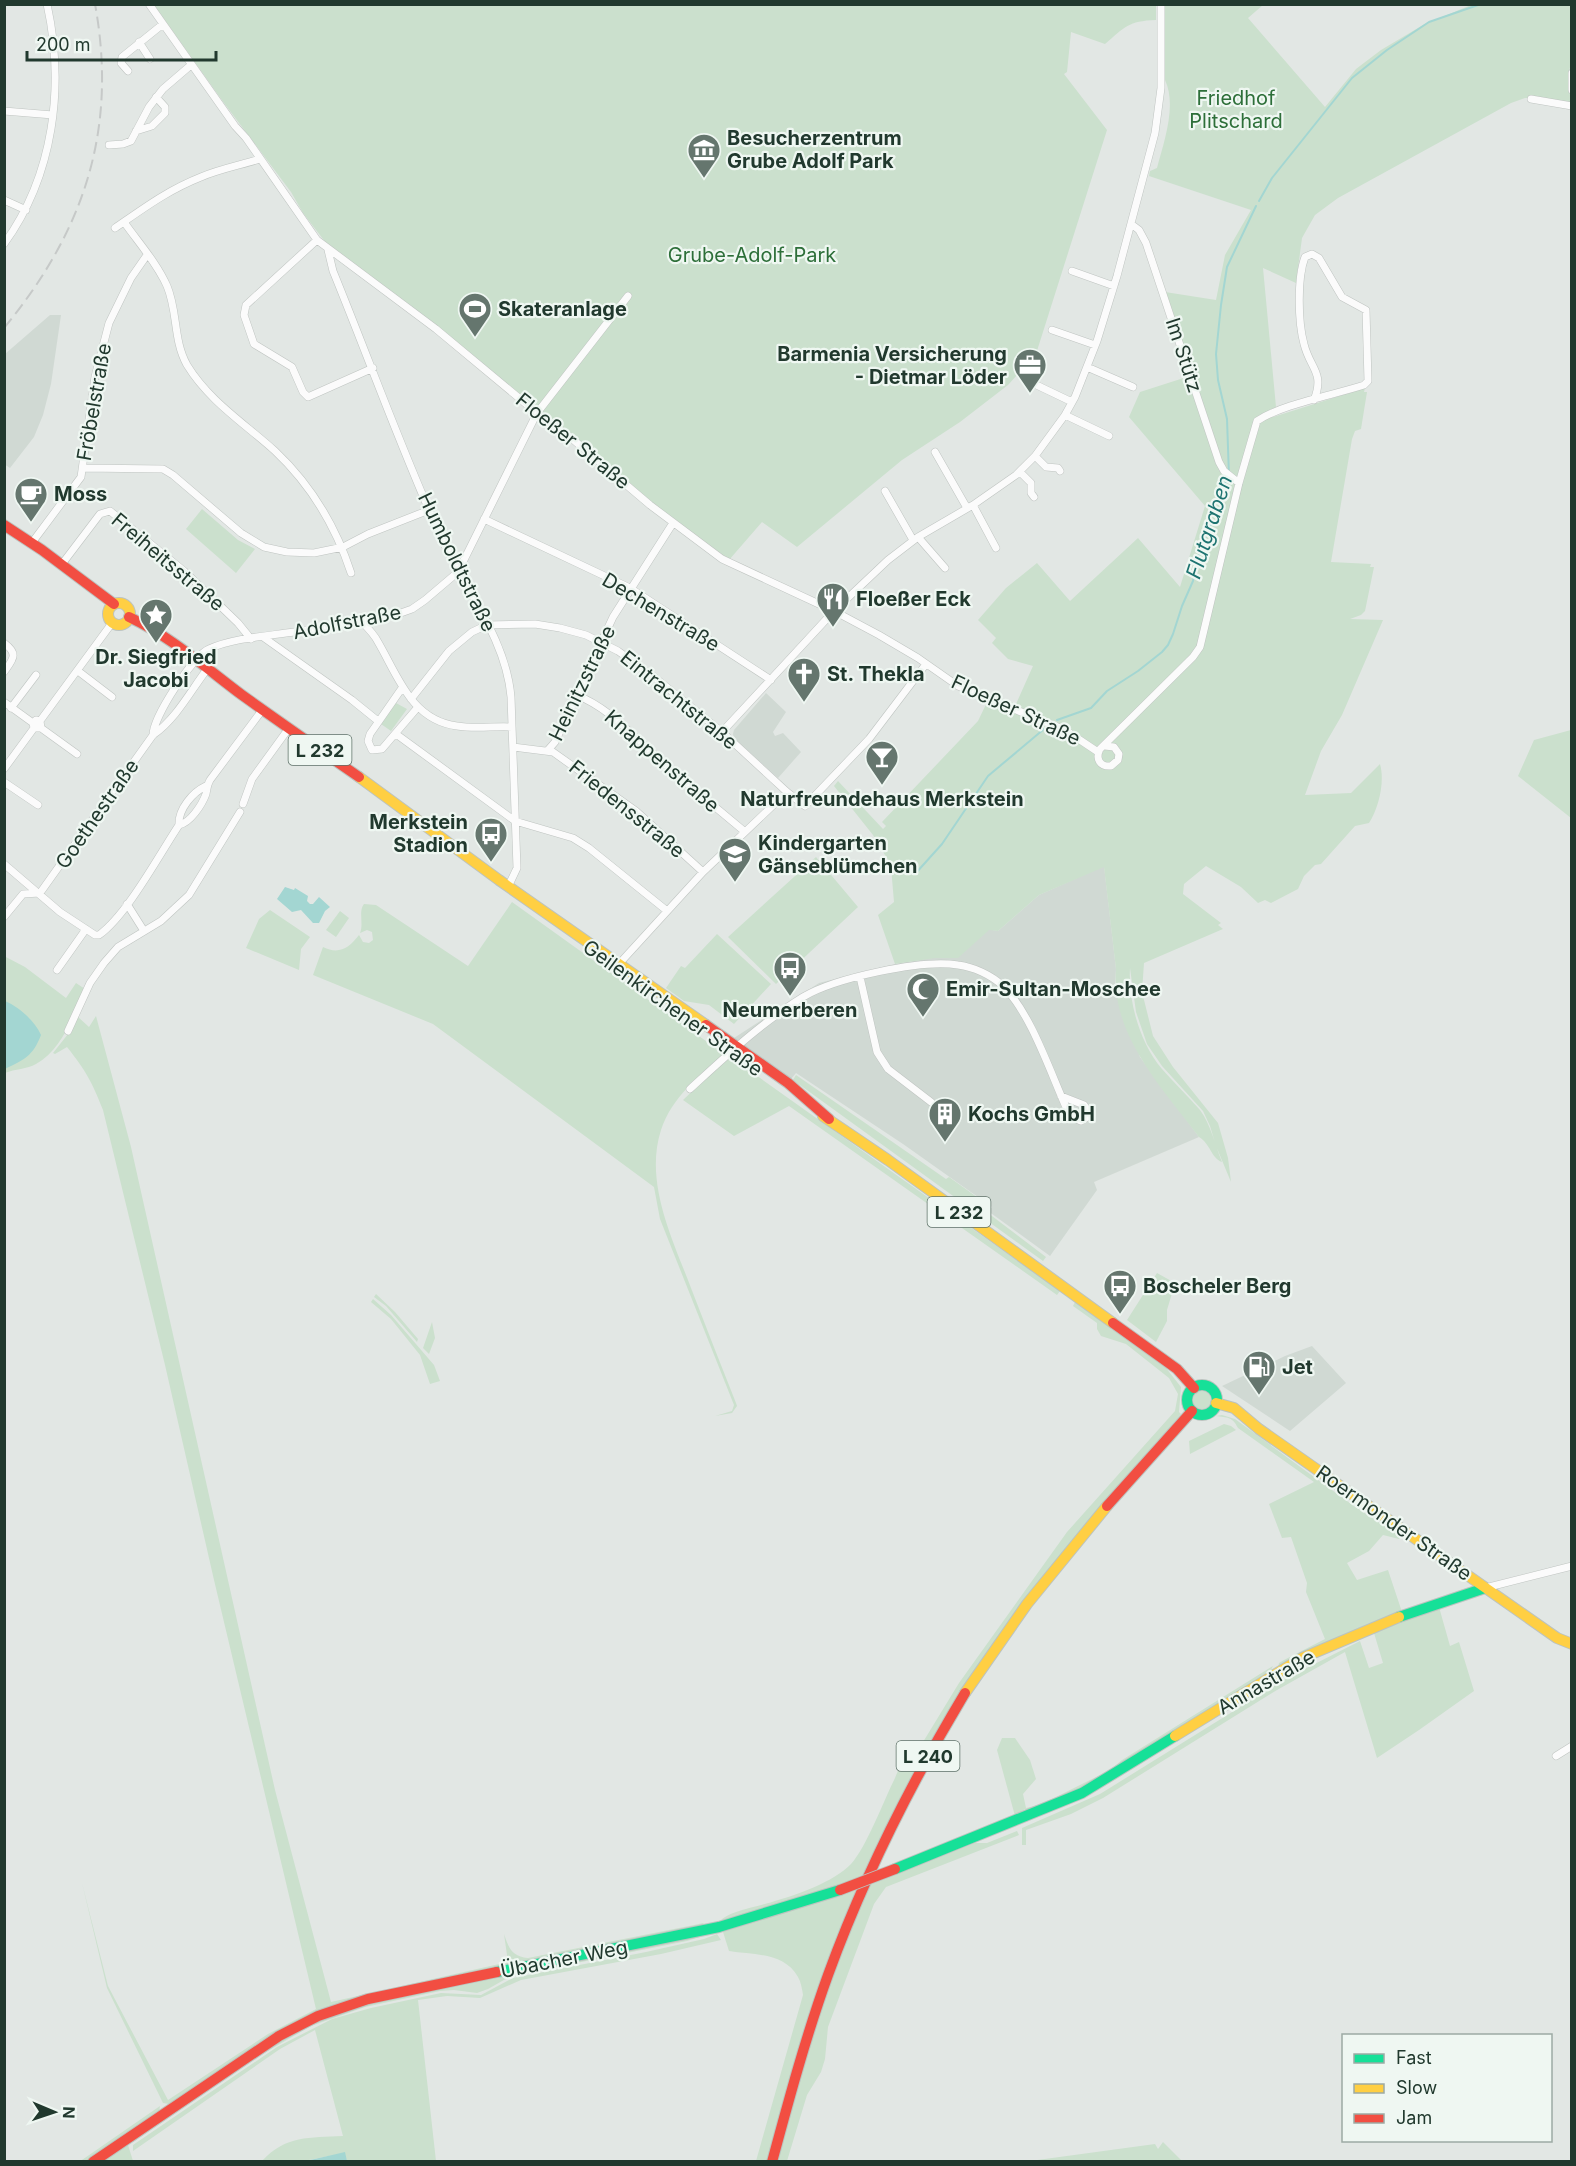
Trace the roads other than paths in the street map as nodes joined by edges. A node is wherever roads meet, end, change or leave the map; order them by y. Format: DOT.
graph roads {
  1 [pos="47,4"];
  2 [pos="149,4"];
  3 [pos="1161,4"];
  4 [pos="163,24"];
  5 [pos="139,42"];
  6 [pos="150,59"];
  7 [pos="191,65"];
  8 [pos="128,71"];
  9 [pos="1572,73"];
  10 [pos="1572,90"];
  11 [pos="156,97"];
  12 [pos="1531,99"];
  13 [pos="1572,106"];
  14 [pos="4,111"];
  15 [pos="53,115"];
  16 [pos="136,131"];
  17 [pos="110,145"];
  18 [pos="260,159"];
  19 [pos="4,200"];
  20 [pos="27,210"];
  21 [pos="124,222"];
  22 [pos="1131,224"];
  23 [pos="115,228"];
  24 [pos="317,240"];
  25 [pos="4,244"];
  26 [pos="328,250"];
  27 [pos="147,255"];
  28 [pos="1072,271"];
  29 [pos="1114,286"];
  30 [pos="628,296"];
  31 [pos="1052,330"];
  32 [pos="1095,345"];
  33 [pos="1087,367"];
  34 [pos="373,368"];
  35 [pos="1026,380"];
  36 [pos="1134,387"];
  37 [pos="1314,400"];
  38 [pos="1072,402"];
  39 [pos="537,412"];
  40 [pos="1065,415"];
  41 [pos="1108,436"];
  42 [pos="935,452"];
  43 [pos="1035,456"];
  44 [pos="83,468"];
  45 [pos="1060,471"];
  46 [pos="1020,472"];
  47 [pos="1239,483"];
  48 [pos="885,491"];
  49 [pos="1034,497"];
  50 [pos="970,506"];
  51 [pos="429,510"];
  52 [pos="484,519"];
  53 [pos="673,523"];
  54 [pos="6,528"];
  55 [pos="915,538"];
  56 [pos="31,544"];
  57 [pos="343,547"];
  58 [pos="996,548"];
  59 [pos="62,564"];
  60 [pos="945,568"];
  61 [pos="458,572"];
  62 [pos="351,573"];
  63 [pos="630,588"];
  64 [pos="114,604"];
  65 [pos="834,611"];
  66 [pos="129,617"];
  67 [pos="361,621"];
  68 [pos="112,623"];
  69 [pos="487,625"];
  70 [pos="263,637"];
  71 [pos="251,639"];
  72 [pos="600,642"];
  73 [pos="4,644"];
  74 [pos="196,660"];
  75 [pos="926,664"];
  76 [pos="208,668"];
  77 [pos="4,672"];
  78 [pos="78,672"];
  79 [pos="36,675"];
  80 [pos="771,680"];
  81 [pos="402,688"];
  82 [pos="576,695"];
  83 [pos="112,697"];
  84 [pos="411,699"];
  85 [pos="4,702"];
  86 [pos="418,707"];
  87 [pos="11,708"];
  88 [pos="263,709"];
  89 [pos="378,721"];
  90 [pos="37,725"];
  91 [pos="512,727"];
  92 [pos="290,728"];
  93 [pos="722,732"];
  94 [pos="396,734"];
  95 [pos="153,735"];
  96 [pos="1105,746"];
  97 [pos="513,747"];
  98 [pos="548,750"];
  99 [pos="1098,752"];
  100 [pos="77,754"];
  101 [pos="4,769"];
  102 [pos="4,782"];
  103 [pos="206,786"];
  104 [pos="786,792"];
  105 [pos="243,804"];
  106 [pos="38,805"];
  107 [pos="240,812"];
  108 [pos="515,821"];
  109 [pos="179,825"];
  110 [pos="744,831"];
  111 [pos="4,864"];
  112 [pos="703,872"];
  113 [pos="508,887"];
  114 [pos="40,893"];
  115 [pos="127,904"];
  116 [pos="666,910"];
  117 [pos="4,917"];
  118 [pos="86,929"];
  119 [pos="144,930"];
  120 [pos="618,965"];
  121 [pos="57,970"];
  122 [pos="860,977"];
  123 [pos="68,1031"];
  124 [pos="734,1048"];
  125 [pos="690,1089"];
  126 [pos="1061,1096"];
  127 [pos="931,1102"];
  128 [pos="1194,1388"];
  129 [pos="1216,1403"];
  130 [pos="1191,1411"];
  131 [pos="1572,1566"];
  132 [pos="1485,1588"];
  133 [pos="1572,1644"];
  134 [pos="1572,1746"];
  135 [pos="1556,1756"];
  136 [pos="1060,1803"];
  137 [pos="93,2162"];
  138 [pos="772,2162"];
  1 -- 15 [label="street"];
  2 -- 4 [label="street, Floeßer Straße"];
  3 -- 22 [label="street"];
  4 -- 5 [label="street"];
  4 -- 7 [label="street, Floeßer Straße"];
  5 -- 6 [label="street"];
  5 -- 8 [label="street"];
  7 -- 11 [label="street"];
  7 -- 18 [label="street, Floeßer Straße"];
  9 -- 10 [label="street"];
  11 -- 16 [label="street"];
  11 -- 16 [label="street"];
  12 -- 13 [label="street"];
  14 -- 15 [label="street"];
  15 -- 20 [label="street"];
  16 -- 17 [label="street"];
  18 -- 21 [label="street"];
  18 -- 24 [label="street, Floeßer Straße"];
  19 -- 20 [label="street"];
  20 -- 25 [label="street"];
  21 -- 23 [label="street"];
  21 -- 27 [label="street"];
  22 -- 29 [label="street"];
  22 -- 47 [label="street, Im Stütz"];
  24 -- 26 [label="street, Floeßer Straße"];
  24 -- 34 [label="street"];
  26 -- 34 [label="street, Humboldtstraße"];
  26 -- 39 [label="street, Floeßer Straße"];
  27 -- 44 [label="street, Fröbelstraße"];
  27 -- 57 [label="street"];
  28 -- 29 [label="street"];
  29 -- 32 [label="street"];
  30 -- 39 [label="street, Adolfstraße"];
  31 -- 32 [label="street"];
  32 -- 33 [label="street"];
  33 -- 36 [label="street"];
  33 -- 38 [label="street"];
  34 -- 51 [label="street, Humboldtstraße"];
  35 -- 38 [label="street"];
  37 -- 37 [label="street"];
  37 -- 47 [label="street"];
  38 -- 40 [label="street"];
  39 -- 52 [label="street, Adolfstraße"];
  39 -- 53 [label="street, Floeßer Straße"];
  40 -- 41 [label="street"];
  40 -- 43 [label="street"];
  42 -- 50 [label="street"];
  43 -- 45 [label="street"];
  43 -- 46 [label="street"];
  44 -- 56 [label="street, Fröbelstraße"];
  44 -- 57 [label="street"];
  46 -- 49 [label="street"];
  46 -- 50 [label="street"];
  47 -- 96 [label="street"];
  48 -- 55 [label="street"];
  50 -- 55 [label="street"];
  50 -- 58 [label="street"];
  51 -- 57 [label="street"];
  51 -- 61 [label="street, Humboldtstraße"];
  52 -- 61 [label="street, Adolfstraße"];
  52 -- 63 [label="street, Dechenstraße"];
  53 -- 63 [label="street, Heinitzstraße"];
  53 -- 65 [label="street, Floeßer Straße"];
  54 -- 56 [label="main road, L 232"];
  55 -- 60 [label="street"];
  55 -- 65 [label="street"];
  56 -- 59 [label="main road, L 232"];
  57 -- 62 [label="street"];
  59 -- 64 [label="main road, L 232"];
  59 -- 71 [label="street, Freiheitsstraße"];
  61 -- 67 [label="street, Adolfstraße"];
  61 -- 69 [label="street, Humboldtstraße"];
  63 -- 72 [label="street, Heinitzstraße"];
  63 -- 80 [label="street, Dechenstraße"];
  64 -- 66 [label="main road, L 232"];
  64 -- 68 [label="main road"];
  65 -- 75 [label="street, Floeßer Straße"];
  65 -- 80 [label="street"];
  66 -- 68 [label="main road"];
  66 -- 74 [label="main road, Geilenkirchener Straße / L 232"];
  67 -- 70 [label="street, Adolfstraße"];
  67 -- 81 [label="street"];
  68 -- 78 [label="street"];
  69 -- 72 [label="street, Eintrachtstraße"];
  69 -- 84 [label="street"];
  69 -- 91 [label="street, Humboldtstraße"];
  70 -- 71 [label="street, Adolfstraße"];
  70 -- 89 [label="street"];
  71 -- 74 [label="street, Adolfstraße"];
  72 -- 82 [label="street, Heinitzstraße"];
  72 -- 93 [label="street, Eintrachtstraße"];
  73 -- 77 [label="street"];
  74 -- 76 [label="main road, Geilenkirchener Straße / L 232"];
  74 -- 95 [label="street, Goethestraße"];
  75 -- 99 [label="street, Floeßer Straße"];
  75 -- 104 [label="street"];
  76 -- 88 [label="main road, Geilenkirchener Straße / L 232"];
  76 -- 95 [label="street, Goethestraße"];
  78 -- 83 [label="street"];
  78 -- 90 [label="street"];
  79 -- 87 [label="street"];
  80 -- 93 [label="street"];
  81 -- 84 [label="street"];
  81 -- 89 [label="street"];
  82 -- 98 [label="street, Heinitzstraße"];
  82 -- 110 [label="street, Knappenstraße"];
  84 -- 86 [label="street"];
  85 -- 87 [label="street"];
  86 -- 91 [label="street"];
  86 -- 94 [label="street"];
  87 -- 90 [label="street"];
  88 -- 92 [label="main road, Geilenkirchener Straße / L 232"];
  88 -- 103 [label="street"];
  89 -- 94 [label="street"];
  90 -- 100 [label="street"];
  90 -- 101 [label="street"];
  91 -- 97 [label="street, Humboldtstraße"];
  92 -- 105 [label="street"];
  92 -- 113 [label="main road, Geilenkirchener Straße / L 232"];
  93 -- 104 [label="street, Eintrachtstraße"];
  94 -- 108 [label="street"];
  95 -- 114 [label="street, Goethestraße"];
  96 -- 99 [label="street, Floeßer Straße"];
  96 -- 99 [label="street, Floeßer Straße"];
  97 -- 98 [label="street, Friedensstraße"];
  97 -- 108 [label="street, Humboldtstraße"];
  98 -- 112 [label="street, Friedensstraße"];
  102 -- 106 [label="street"];
  103 -- 109 [label="street"];
  103 -- 109 [label="street"];
  104 -- 110 [label="street"];
  107 -- 119 [label="street"];
  108 -- 113 [label="street, Humboldtstraße"];
  108 -- 116 [label="street"];
  109 -- 115 [label="street"];
  110 -- 112 [label="street"];
  111 -- 114 [label="street"];
  112 -- 116 [label="street"];
  113 -- 120 [label="main road, Geilenkirchener Straße / L 232"];
  114 -- 117 [label="street"];
  114 -- 118 [label="street"];
  115 -- 118 [label="street"];
  115 -- 119 [label="street"];
  116 -- 120 [label="street"];
  118 -- 121 [label="street"];
  119 -- 123 [label="street"];
  120 -- 124 [label="main road, Geilenkirchener Straße / L 232"];
  122 -- 124 [label="street"];
  122 -- 126 [label="street"];
  122 -- 127 [label="street"];
  124 -- 125 [label="street"];
  124 -- 128 [label="main road, Geilenkirchener Straße / L 232"];
  128 -- 129 [label="main road"];
  128 -- 130 [label="main road"];
  129 -- 130 [label="main road"];
  129 -- 132 [label="main road, Roermonder Straße"];
  130 -- 138 [label="main road, L 240"];
  131 -- 132 [label="street"];
  132 -- 133 [label="main road, Roermonder Straße"];
  132 -- 136 [label="main road, Annastraße"];
  134 -- 135 [label="street"];
  136 -- 137 [label="main road, Übacher Weg, bridge"];
}
